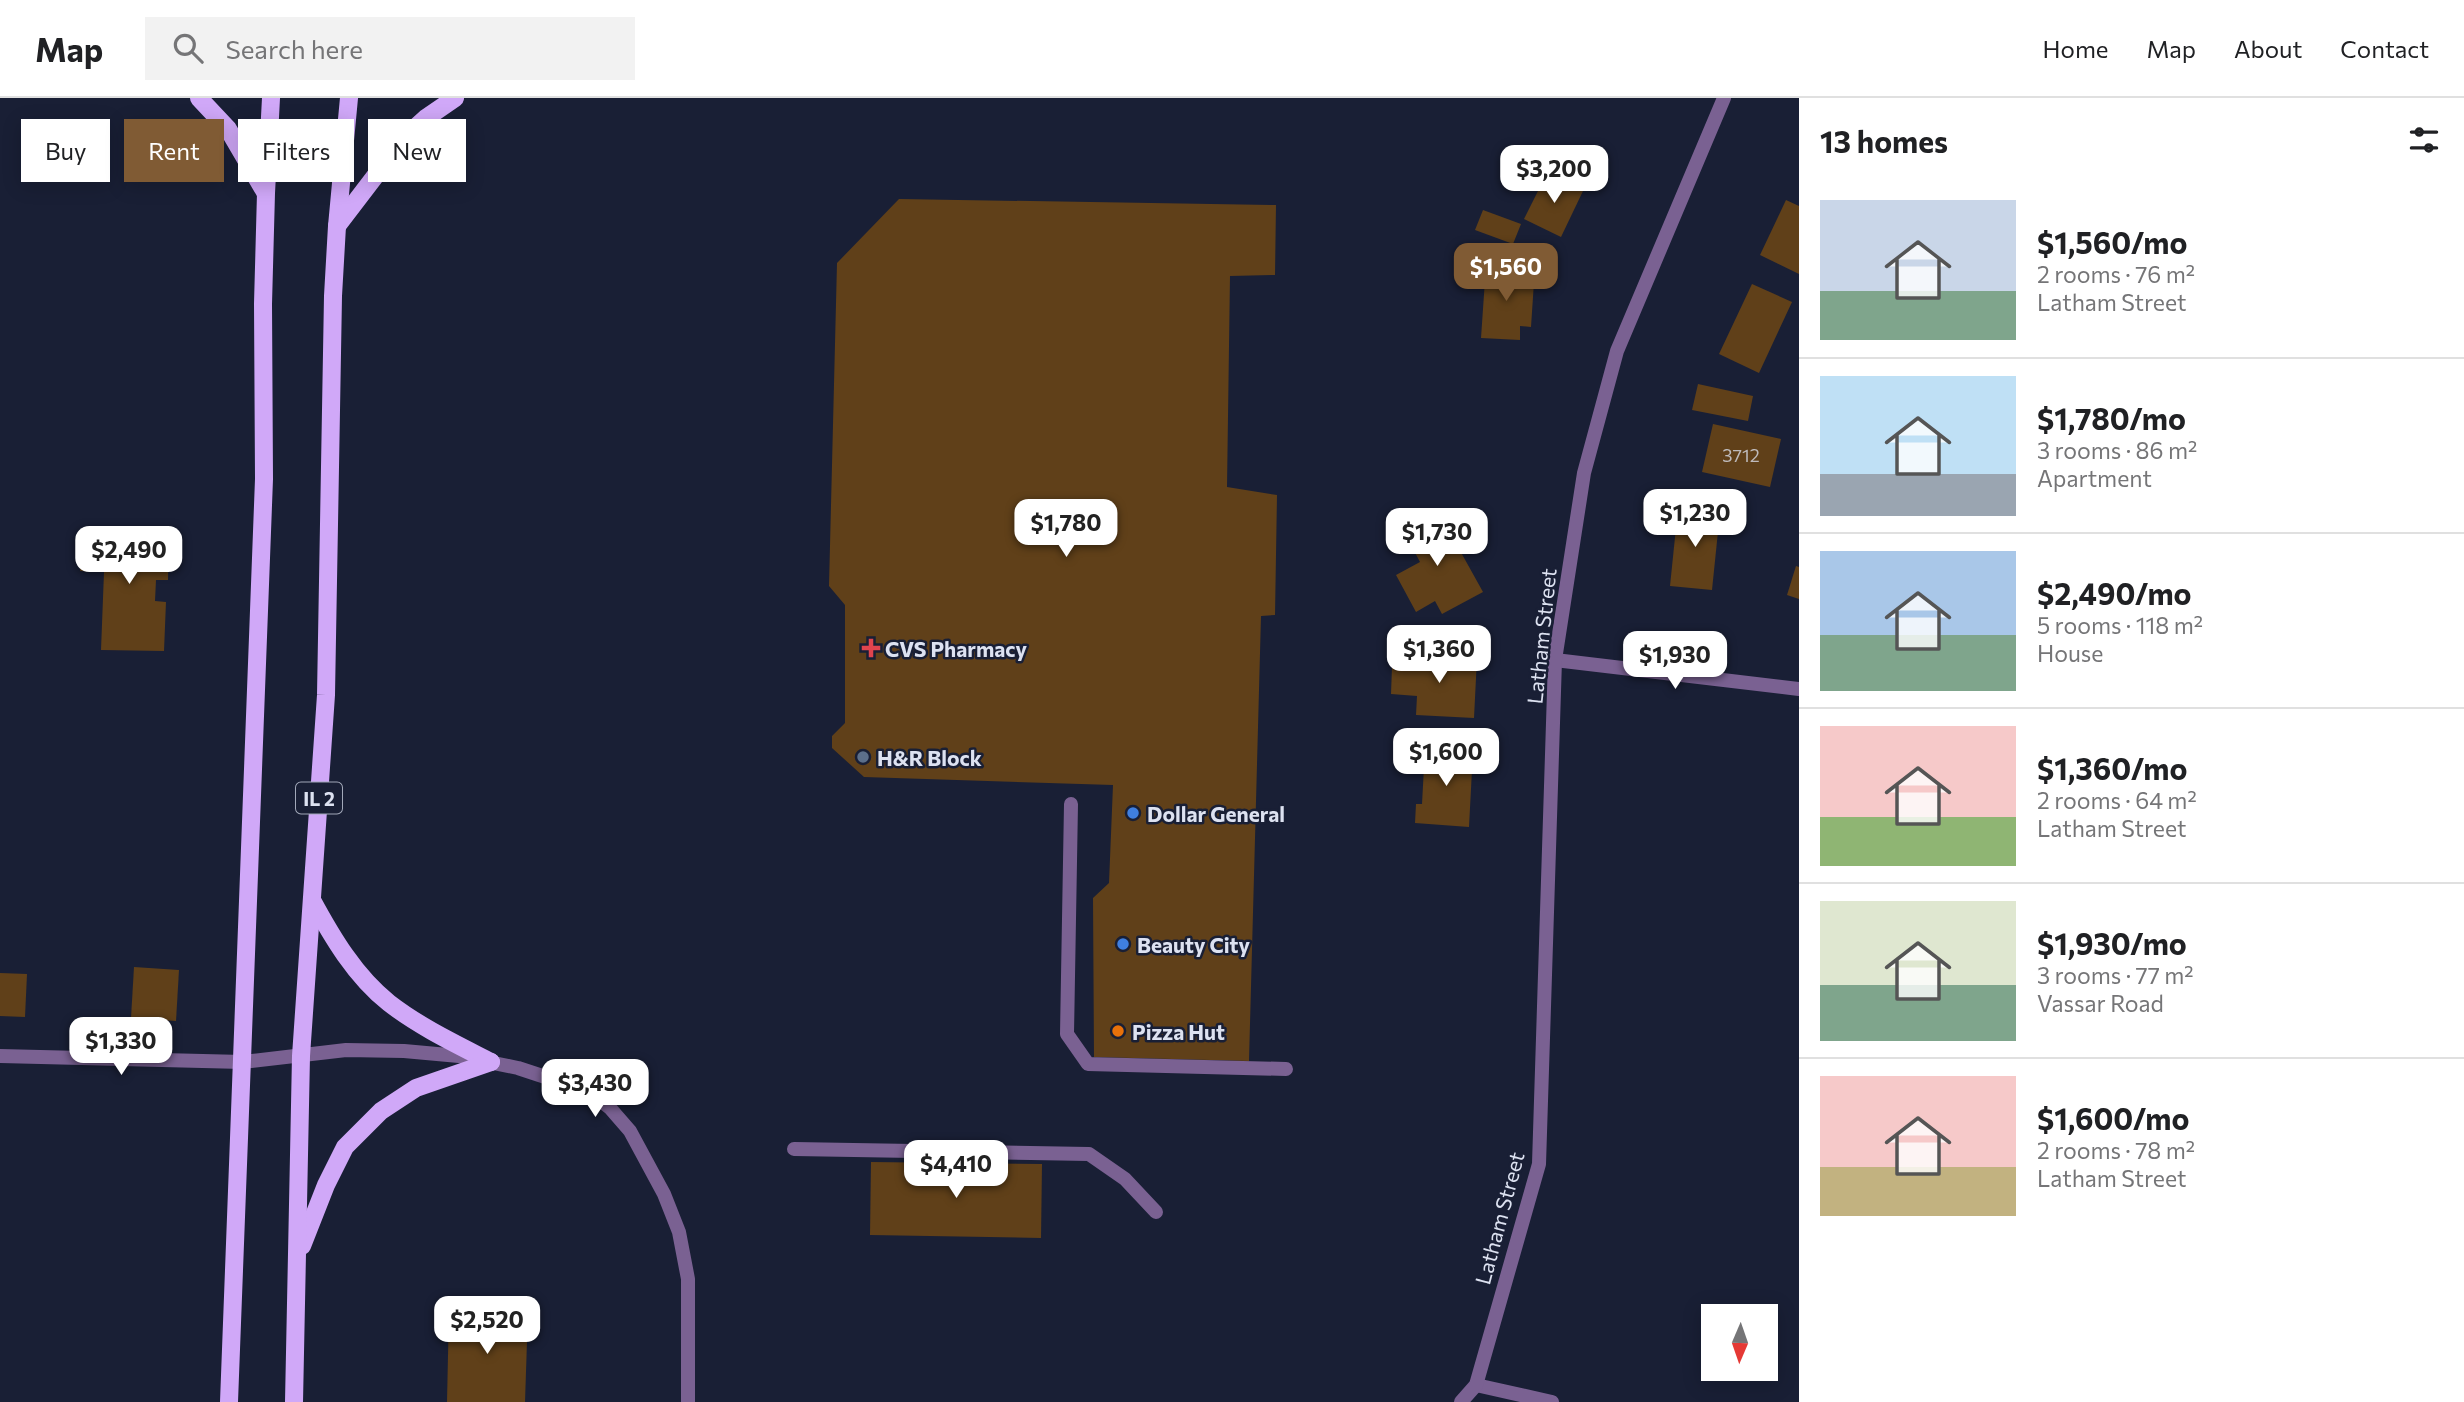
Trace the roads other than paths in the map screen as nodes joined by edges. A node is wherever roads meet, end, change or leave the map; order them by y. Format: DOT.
graph roads {
  1 [pos="199,98"];
  2 [pos="271,98"];
  3 [pos="349,98"];
  4 [pos="456,98"];
  5 [pos="1724,98"];
  6 [pos="265,193"];
  7 [pos="337,226"];
  8 [pos="1555,660"];
  9 [pos="1799,689"];
  10 [pos="1071,804"];
  11 [pos="312,900"];
  12 [pos="0,1056"];
  13 [pos="301,1056"];
  14 [pos="243,1062"];
  15 [pos="491,1062"];
  16 [pos="1286,1069"];
  17 [pos="794,1149"];
  18 [pos="1156,1212"];
  19 [pos="297,1259"];
  20 [pos="1476,1385"];
  21 [pos="229,1402"];
  22 [pos="294,1402"];
  23 [pos="688,1402"];
  24 [pos="1461,1402"];
  25 [pos="1552,1402"];
  1 -- 6 [label="main road"];
  2 -- 6 [label="main road"];
  3 -- 7 [label="main road, IL 2"];
  4 -- 7 [label="main road"];
  5 -- 8 [label="street, Latham Street"];
  6 -- 14 [label="main road"];
  7 -- 11 [label="main road, IL 2"];
  8 -- 9 [label="street"];
  8 -- 20 [label="street, Latham Street"];
  10 -- 16 [label="street"];
  11 -- 13 [label="main road, IL 2"];
  11 -- 15 [label="main road"];
  12 -- 14 [label="street"];
  13 -- 14 [label="street"];
  13 -- 15 [label="street"];
  13 -- 19 [label="main road, IL 2"];
  14 -- 21 [label="main road"];
  15 -- 19 [label="main road"];
  15 -- 23 [label="street"];
  17 -- 18 [label="street"];
  19 -- 22 [label="main road, IL 2"];
  20 -- 24 [label="street, Latham Street"];
  20 -- 25 [label="street"];
}
